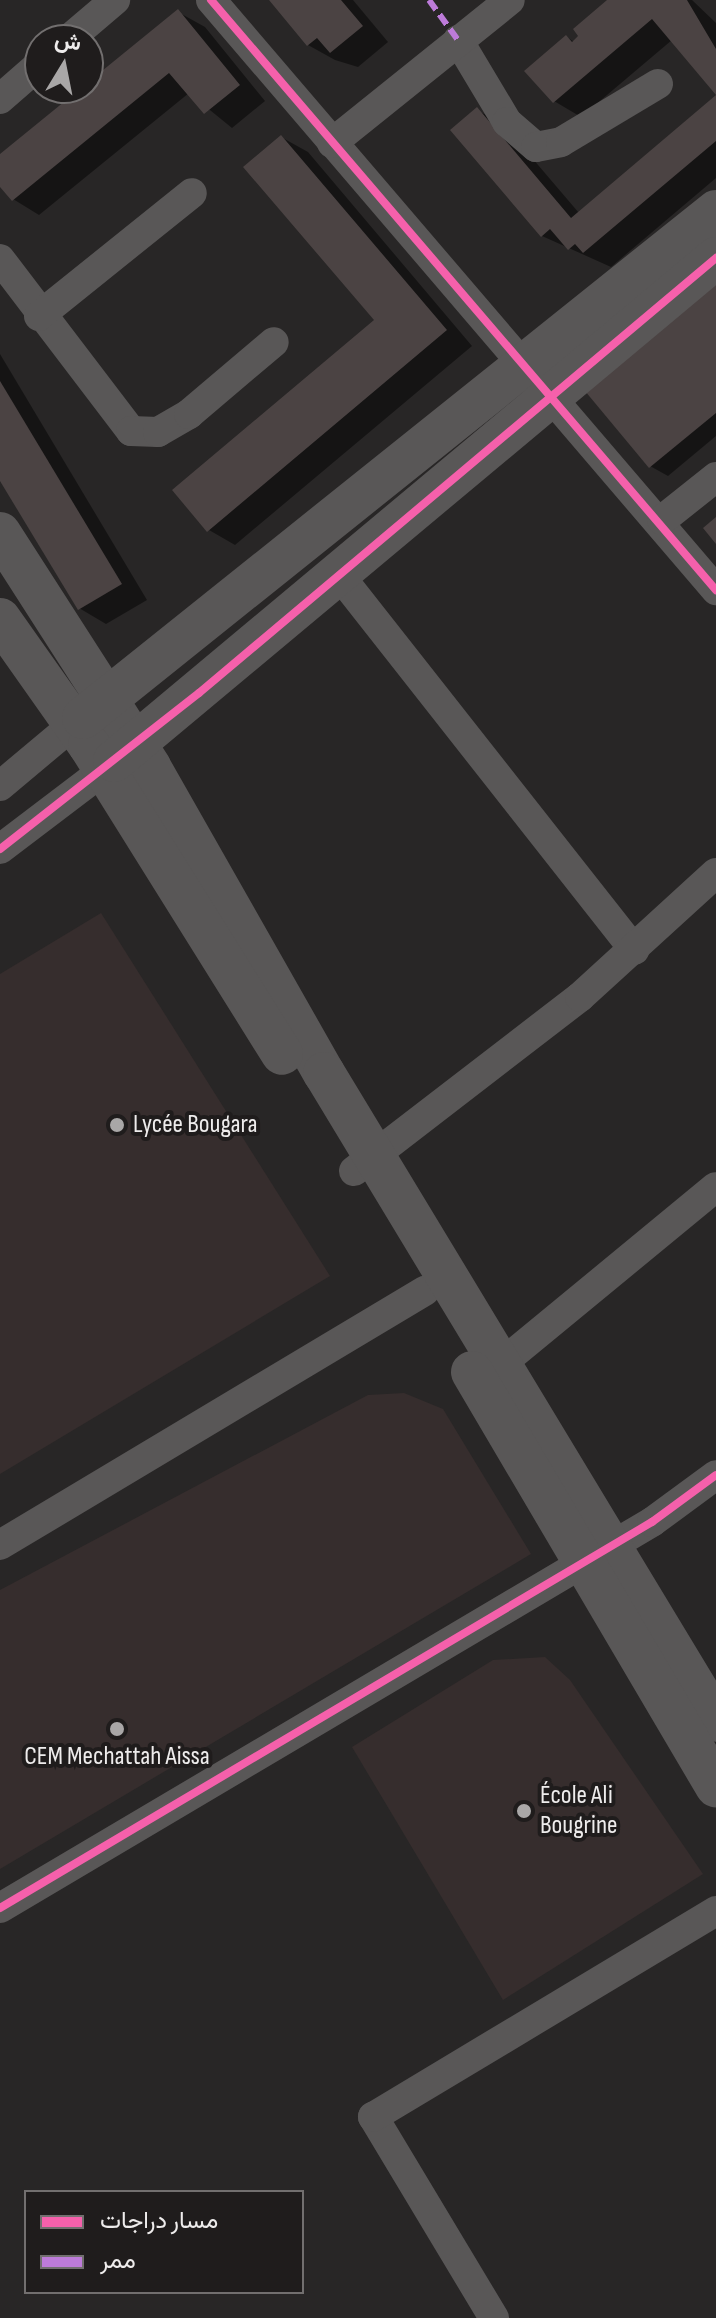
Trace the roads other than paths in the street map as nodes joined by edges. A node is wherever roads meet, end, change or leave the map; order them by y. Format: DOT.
graph roads {
  1 [pos="115,0"];
  2 [pos="211,0"];
  3 [pos="510,0"];
  4 [pos="87,24"];
  5 [pos="458,40"];
  6 [pos="24,78"];
  7 [pos="658,84"];
  8 [pos="0,99"];
  9 [pos="332,143"];
  10 [pos="192,193"];
  11 [pos="716,211"];
  12 [pos="716,258"];
  13 [pos="0,259"];
  14 [pos="39,316"];
  15 [pos="274,342"];
  16 [pos="522,361"];
  17 [pos="553,397"];
  18 [pos="716,477"];
  19 [pos="662,520"];
  20 [pos="0,533"];
  21 [pos="340,576"];
  22 [pos="716,590"];
  23 [pos="0,619"];
  24 [pos="90,713"];
  25 [pos="134,742"];
  26 [pos="104,770"];
  27 [pos="0,786"];
  28 [pos="0,849"];
  29 [pos="716,873"];
  30 [pos="634,950"];
  31 [pos="365,1164"];
  32 [pos="716,1187"];
  33 [pos="425,1291"];
  34 [pos="501,1364"];
  35 [pos="716,1475"];
  36 [pos="0,1545"];
  37 [pos="597,1552"];
  38 [pos="716,1721"];
  39 [pos="716,1786"];
  40 [pos="0,1908"];
  41 [pos="716,1911"];
  42 [pos="494,2318"];
  1 -- 4 [label="street"];
  2 -- 9 [label="street"];
  3 -- 5 [label="street"];
  5 -- 7 [label="street"];
  5 -- 9 [label="street"];
  6 -- 8 [label="street"];
  9 -- 16 [label="street"];
  10 -- 14 [label="street"];
  11 -- 16 [label="main road"];
  12 -- 17 [label="main road"];
  13 -- 14 [label="street"];
  14 -- 15 [label="street"];
  16 -- 17 [label="street"];
  16 -- 24 [label="main road"];
  17 -- 19 [label="street"];
  17 -- 21 [label="main road"];
  18 -- 19 [label="street"];
  19 -- 22 [label="street"];
  20 -- 24 [label="main road"];
  21 -- 25 [label="main road"];
  21 -- 30 [label="street"];
  23 -- 24 [label="main road"];
  24 -- 25 [label="main road"];
  24 -- 26 [label="main road"];
  24 -- 27 [label="street"];
  25 -- 26 [label="main road"];
  25 -- 31 [label="main road"];
  26 -- 28 [label="street"];
  26 -- 31 [label="main road"];
  29 -- 30 [label="street"];
  30 -- 31 [label="street"];
  31 -- 33 [label="main road"];
  31 -- 34 [label="main road"];
  32 -- 34 [label="street"];
  33 -- 36 [label="street"];
  33 -- 37 [label="main road"];
  34 -- 37 [label="main road"];
  35 -- 37 [label="street"];
  37 -- 38 [label="main road"];
  37 -- 39 [label="main road"];
  37 -- 40 [label="street"];
  41 -- 42 [label="street"];
}
